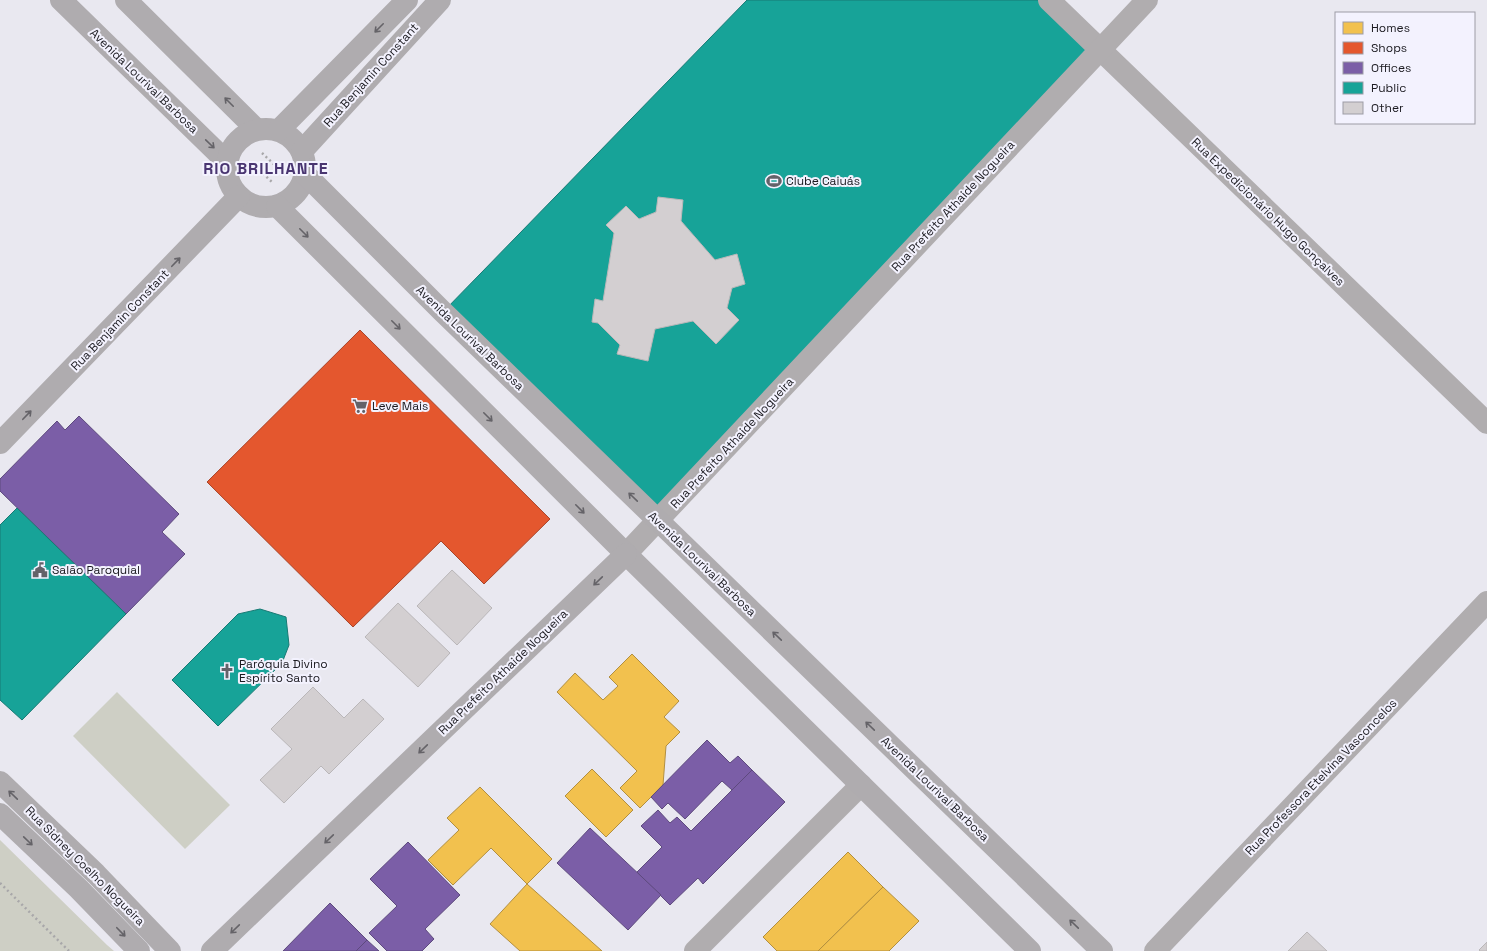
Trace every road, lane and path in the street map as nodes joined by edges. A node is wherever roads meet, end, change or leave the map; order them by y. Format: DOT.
graph roads {
  1 [pos="62,0"];
  2 [pos="126,0"];
  3 [pos="407,0"];
  4 [pos="440,0"];
  5 [pos="1050,0"];
  6 [pos="1147,0"];
  7 [pos="1099,49"];
  8 [pos="256,130"];
  9 [pos="279,130"];
  10 [pos="302,151"];
  11 [pos="228,162"];
  12 [pos="305,174"];
  13 [pos="239,196"];
  14 [pos="277,206"];
  15 [pos="1487,423"];
  16 [pos="0,444"];
  17 [pos="658,521"];
  18 [pos="626,554"];
  19 [pos="1487,602"];
  20 [pos="0,782"];
  21 [pos="861,785"];
  22 [pos="0,814"];
  23 [pos="0,883"];
  24 [pos="69,951"];
  25 [pos="140,951"];
  26 [pos="170,951"];
  27 [pos="212,951"];
  28 [pos="695,951"];
  29 [pos="1030,951"];
  30 [pos="1102,951"];
  31 [pos="1155,951"];
  1 -- 11 [label="main road, Avenida Lourival Barbosa, one-way"];
  8 -- 2 [label="main road, one-way"];
  3 -- 9 [label="main road, Rua Benjamin Constant, one-way"];
  4 -- 10 [label="main road, Rua Benjamin Constant"];
  5 -- 7 [label="street, Rua Expedicionário Hugo Gonçalves"];
  6 -- 7 [label="street, Rua Prefeito Athaide Nogueira"];
  7 -- 15 [label="street, Rua Expedicionário Hugo Gonçalves"];
  7 -- 17 [label="street, Rua Prefeito Athaide Nogueira"];
  8 -- 9 [label="main road"];
  8 -- 11 [label="main road"];
  9 -- 10 [label="main road"];
  10 -- 12 [label="main road"];
  11 -- 13 [label="main road"];
  12 -- 14 [label="main road"];
  17 -- 12 [label="main road, Avenida Lourival Barbosa, one-way"];
  13 -- 14 [label="main road"];
  16 -- 13 [label="main road, Rua Benjamin Constant, one-way"];
  14 -- 18 [label="main road, one-way"];
  17 -- 18 [label="street, Rua Prefeito Athaide Nogueira"];
  30 -- 17 [label="main road, Avenida Lourival Barbosa, one-way"];
  18 -- 21 [label="main road"];
  18 -- 27 [label="main road, Rua Prefeito Athaide Nogueira, one-way"];
  19 -- 31 [label="street, Rua Professora Etelvina Vasconcelos"];
  26 -- 20 [label="main road, Rua Sidney Coelho Nogueira, one-way"];
  21 -- 28 [label="street"];
  21 -- 29 [label="main road"];
  22 -- 25 [label="main road, Rua Sidney Coelho Nogueira, one-way"];
  23 -- 24 [label="path"];
}
